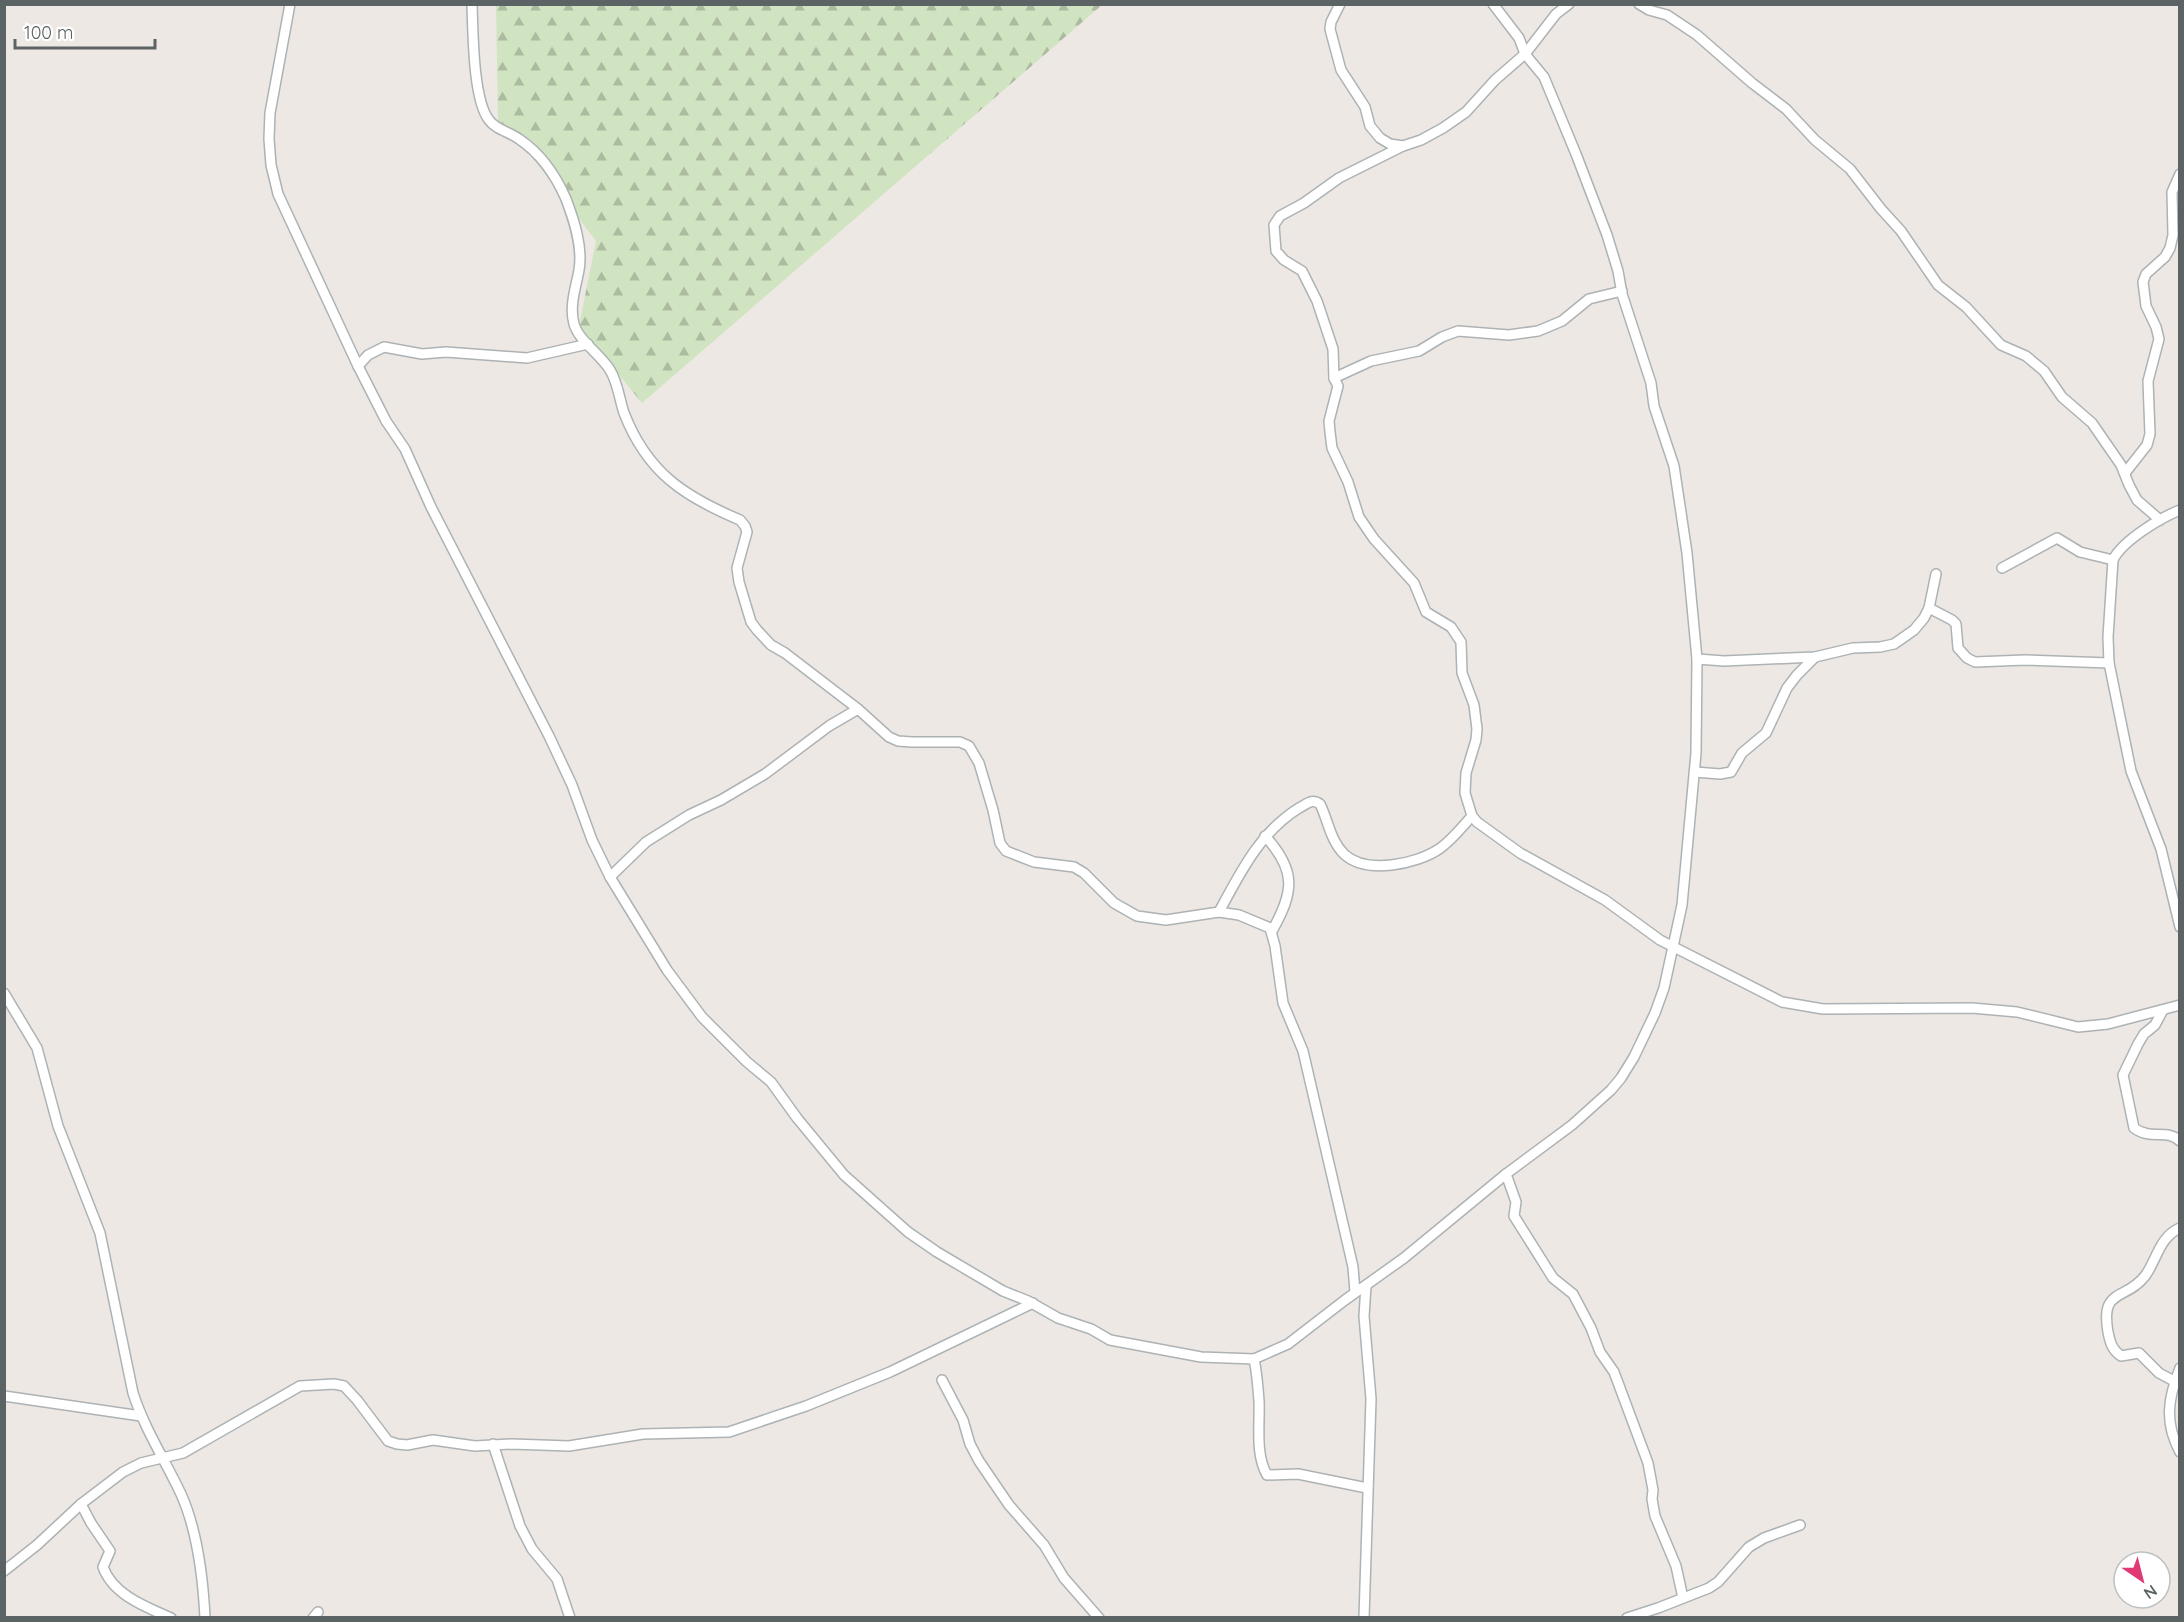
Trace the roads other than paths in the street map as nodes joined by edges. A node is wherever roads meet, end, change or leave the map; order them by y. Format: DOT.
graph roads {
  1 [pos="290,4"];
  2 [pos="472,4"];
  3 [pos="1340,4"];
  4 [pos="1493,4"];
  5 [pos="1569,4"];
  6 [pos="1639,4"];
  7 [pos="1525,54"];
  8 [pos="1403,146"];
  9 [pos="2179,177"];
  10 [pos="1622,291"];
  11 [pos="588,344"];
  12 [pos="358,366"];
  13 [pos="1334,378"];
  14 [pos="2125,473"];
  15 [pos="2180,510"];
  16 [pos="2160,520"];
  17 [pos="2113,560"];
  18 [pos="2002,568"];
  19 [pos="1935,574"];
  20 [pos="1929,608"];
  21 [pos="1815,657"];
  22 [pos="1697,659"];
  23 [pos="2109,663"];
  24 [pos="858,709"];
  25 [pos="1695,772"];
  26 [pos="1472,816"];
  27 [pos="1265,836"];
  28 [pos="610,877"];
  29 [pos="1219,912"];
  30 [pos="2180,927"];
  31 [pos="1272,931"];
  32 [pos="1673,947"];
  33 [pos="4,993"];
  34 [pos="2180,1005"];
  35 [pos="2163,1010"];
  36 [pos="2180,1142"];
  37 [pos="1506,1174"];
  38 [pos="2180,1228"];
  39 [pos="1366,1286"];
  40 [pos="1355,1292"];
  41 [pos="1033,1303"];
  42 [pos="1254,1359"];
  43 [pos="2180,1368"];
  44 [pos="942,1380"];
  45 [pos="2174,1381"];
  46 [pos="4,1396"];
  47 [pos="141,1416"];
  48 [pos="152,1440"];
  49 [pos="493,1444"];
  50 [pos="2180,1452"];
  51 [pos="160,1457"];
  52 [pos="141,1463"];
  53 [pos="1367,1488"];
  54 [pos="81,1504"];
  55 [pos="1800,1525"];
  56 [pos="4,1571"];
  57 [pos="1683,1598"];
  58 [pos="171,1617"];
  59 [pos="206,1617"];
  60 [pos="570,1617"];
  61 [pos="1099,1617"];
  62 [pos="1364,1617"];
  63 [pos="1627,1617"];
  1 -- 12 [label="street"];
  2 -- 11 [label="street"];
  3 -- 8 [label="street"];
  4 -- 7 [label="street"];
  5 -- 7 [label="street"];
  6 -- 14 [label="street"];
  7 -- 8 [label="street"];
  7 -- 10 [label="street"];
  8 -- 13 [label="street"];
  9 -- 14 [label="street"];
  10 -- 13 [label="street"];
  10 -- 22 [label="street"];
  11 -- 12 [label="street"];
  11 -- 24 [label="street"];
  12 -- 28 [label="street"];
  13 -- 26 [label="street"];
  14 -- 16 [label="street"];
  15 -- 16 [label="street"];
  16 -- 17 [label="street"];
  17 -- 18 [label="street"];
  17 -- 23 [label="street"];
  19 -- 20 [label="street"];
  20 -- 21 [label="street"];
  20 -- 23 [label="street"];
  21 -- 22 [label="street"];
  21 -- 25 [label="street"];
  22 -- 25 [label="street"];
  23 -- 30 [label="street"];
  24 -- 28 [label="street"];
  24 -- 29 [label="street"];
  25 -- 32 [label="street"];
  26 -- 27 [label="street"];
  26 -- 32 [label="street"];
  27 -- 29 [label="street"];
  27 -- 31 [label="street"];
  28 -- 41 [label="street"];
  29 -- 31 [label="street"];
  31 -- 40 [label="street"];
  32 -- 35 [label="street"];
  32 -- 37 [label="street"];
  33 -- 47 [label="street"];
  34 -- 35 [label="street"];
  35 -- 36 [label="street"];
  37 -- 39 [label="street"];
  37 -- 57 [label="street"];
  38 -- 45 [label="street"];
  39 -- 40 [label="street"];
  39 -- 53 [label="street"];
  40 -- 42 [label="street"];
  41 -- 42 [label="street"];
  41 -- 49 [label="street"];
  42 -- 53 [label="street"];
  43 -- 45 [label="street"];
  44 -- 61 [label="street"];
  45 -- 50 [label="street"];
  46 -- 47 [label="street"];
  47 -- 48 [label="street"];
  48 -- 51 [label="street"];
  48 -- 52 [label="street"];
  49 -- 51 [label="street"];
  49 -- 60 [label="street"];
  51 -- 52 [label="street"];
  51 -- 59 [label="street"];
  52 -- 54 [label="street"];
  53 -- 62 [label="street"];
  54 -- 56 [label="street"];
  54 -- 58 [label="street"];
  55 -- 57 [label="street"];
  57 -- 63 [label="street"];
}
